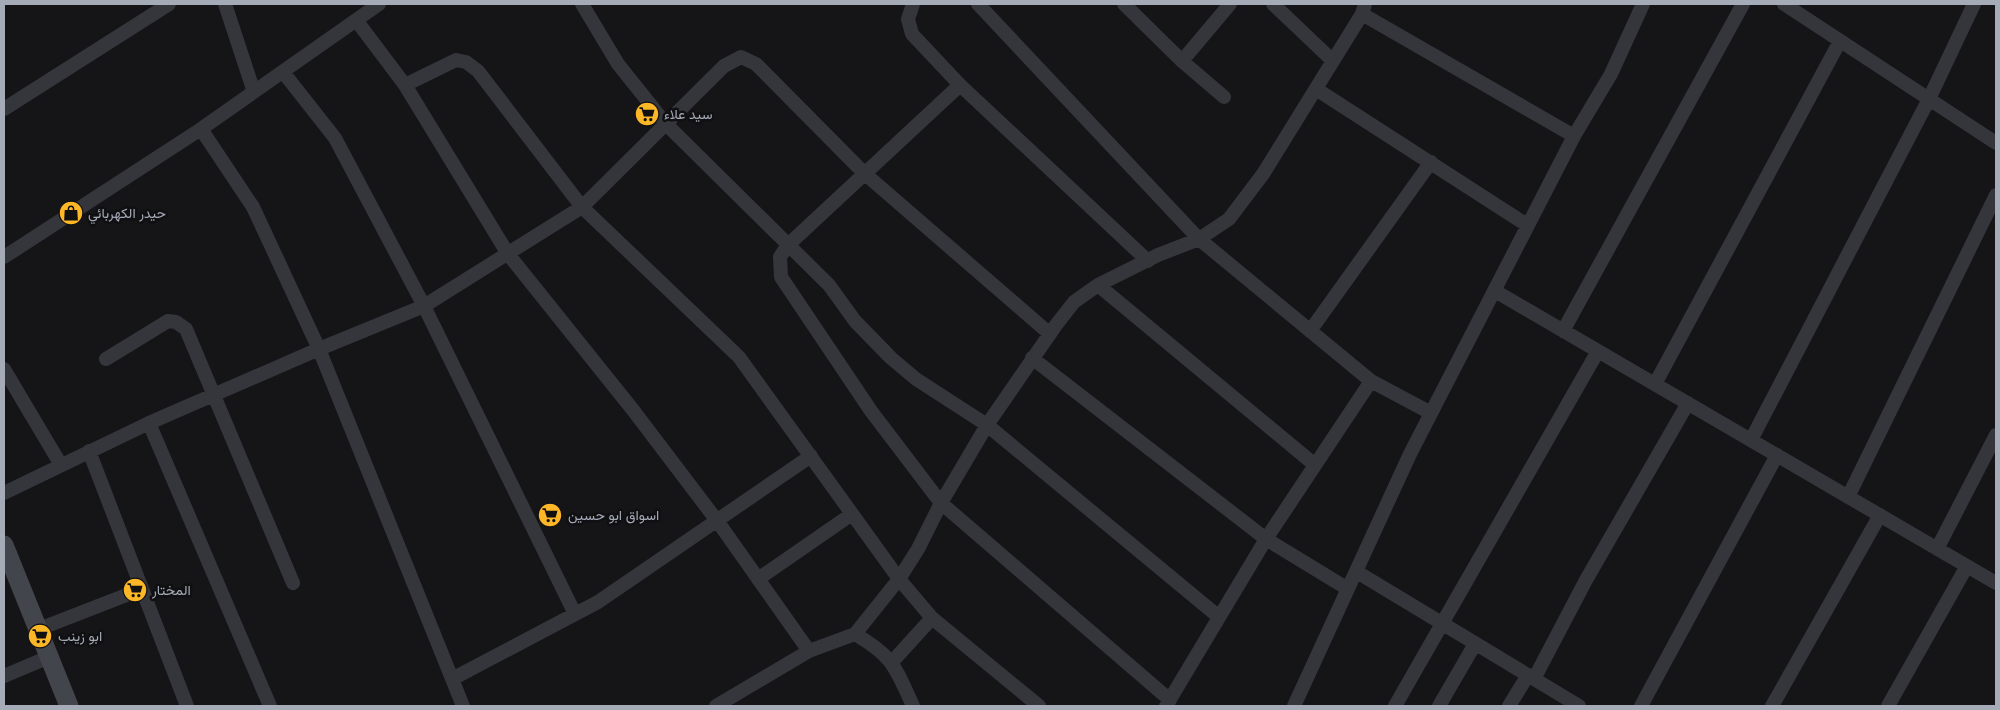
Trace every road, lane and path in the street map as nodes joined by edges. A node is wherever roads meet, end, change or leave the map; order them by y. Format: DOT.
graph roads {
  1 [pos="169,4"];
  2 [pos="225,4"];
  3 [pos="379,4"];
  4 [pos="582,4"];
  5 [pos="913,4"];
  6 [pos="978,4"];
  7 [pos="1124,4"];
  8 [pos="1230,4"];
  9 [pos="1274,4"];
  10 [pos="1643,4"];
  11 [pos="1742,4"];
  12 [pos="1784,4"];
  13 [pos="1974,4"];
  14 [pos="1364,9"];
  15 [pos="356,20"];
  16 [pos="1840,41"];
  17 [pos="1182,61"];
  18 [pos="1333,61"];
  19 [pos="283,72"];
  20 [pos="405,85"];
  21 [pos="960,85"];
  22 [pos="1316,89"];
  23 [pos="254,92"];
  24 [pos="1224,97"];
  25 [pos="1929,99"];
  26 [pos="4,109"];
  27 [pos="666,124"];
  28 [pos="201,128"];
  29 [pos="1574,136"];
  30 [pos="1996,143"];
  31 [pos="1430,162"];
  32 [pos="864,173"];
  33 [pos="1996,195"];
  34 [pos="582,207"];
  35 [pos="1527,225"];
  36 [pos="1199,239"];
  37 [pos="788,245"];
  38 [pos="508,254"];
  39 [pos="4,257"];
  40 [pos="1148,261"];
  41 [pos="1098,285"];
  42 [pos="1495,291"];
  43 [pos="424,306"];
  44 [pos="1310,330"];
  45 [pos="1563,331"];
  46 [pos="1050,334"];
  47 [pos="319,349"];
  48 [pos="1598,351"];
  49 [pos="1032,358"];
  50 [pos="106,359"];
  51 [pos="4,369"];
  52 [pos="1371,381"];
  53 [pos="1655,384"];
  54 [pos="214,394"];
  55 [pos="1688,403"];
  56 [pos="1431,413"];
  57 [pos="149,423"];
  58 [pos="987,425"];
  59 [pos="1996,435"];
  60 [pos="1751,440"];
  61 [pos="89,451"];
  62 [pos="1777,455"];
  63 [pos="811,456"];
  64 [pos="61,465"];
  65 [pos="1315,465"];
  66 [pos="4,493"];
  67 [pos="1848,497"];
  68 [pos="941,503"];
  69 [pos="852,514"];
  70 [pos="1880,515"];
  71 [pos="718,522"];
  72 [pos="1266,539"];
  73 [pos="4,545"];
  74 [pos="1937,549"];
  75 [pos="1967,566"];
  76 [pos="1357,572"];
  77 [pos="758,579"];
  78 [pos="899,579"];
  79 [pos="293,583"];
  80 [pos="1996,583"];
  81 [pos="142,589"];
  82 [pos="1348,589"];
  83 [pos="575,614"];
  84 [pos="1219,617"];
  85 [pos="932,618"];
  86 [pos="1443,624"];
  87 [pos="39,629"];
  88 [pos="855,634"];
  89 [pos="1475,644"];
  90 [pos="809,651"];
  91 [pos="49,657"];
  92 [pos="892,662"];
  93 [pos="4,676"];
  94 [pos="1531,677"];
  95 [pos="452,679"];
  96 [pos="1168,703"];
  97 [pos="462,704"];
  98 [pos="69,706"];
  99 [pos="187,706"];
  100 [pos="270,706"];
  101 [pos="448,706"];
  102 [pos="716,706"];
  103 [pos="913,706"];
  104 [pos="1039,706"];
  105 [pos="1294,706"];
  106 [pos="1395,706"];
  107 [pos="1439,706"];
  108 [pos="1509,706"];
  109 [pos="1579,706"];
  110 [pos="1641,706"];
  111 [pos="1772,706"];
  112 [pos="1888,706"];
  1 -- 26 [label="street"];
  2 -- 23 [label="street"];
  3 -- 15 [label="street"];
  4 -- 27 [label="street"];
  5 -- 21 [label="street"];
  6 -- 36 [label="street"];
  7 -- 17 [label="street"];
  8 -- 17 [label="street"];
  9 -- 18 [label="street"];
  10 -- 29 [label="street"];
  11 -- 45 [label="street"];
  12 -- 16 [label="street"];
  13 -- 25 [label="street"];
  14 -- 18 [label="street"];
  14 -- 29 [label="street"];
  15 -- 19 [label="street"];
  15 -- 20 [label="street"];
  16 -- 25 [label="street"];
  16 -- 53 [label="street"];
  17 -- 24 [label="street"];
  18 -- 22 [label="street"];
  19 -- 23 [label="street"];
  19 -- 43 [label="street"];
  20 -- 34 [label="street"];
  20 -- 38 [label="street"];
  21 -- 32 [label="street"];
  21 -- 40 [label="street"];
  22 -- 31 [label="street"];
  22 -- 36 [label="street"];
  23 -- 28 [label="street"];
  25 -- 30 [label="street"];
  25 -- 60 [label="street"];
  27 -- 32 [label="street"];
  27 -- 34 [label="street"];
  27 -- 37 [label="street"];
  28 -- 39 [label="street"];
  28 -- 47 [label="street"];
  29 -- 35 [label="street"];
  31 -- 35 [label="street"];
  31 -- 44 [label="street"];
  32 -- 37 [label="street"];
  32 -- 46 [label="street"];
  33 -- 67 [label="street"];
  34 -- 38 [label="street"];
  34 -- 63 [label="street"];
  35 -- 42 [label="street"];
  36 -- 40 [label="street"];
  36 -- 44 [label="street"];
  37 -- 58 [label="street"];
  37 -- 68 [label="street"];
  38 -- 43 [label="street"];
  38 -- 71 [label="street"];
  40 -- 41 [label="street"];
  41 -- 46 [label="street"];
  41 -- 65 [label="street"];
  42 -- 45 [label="street"];
  42 -- 56 [label="street"];
  43 -- 47 [label="street"];
  43 -- 83 [label="street"];
  44 -- 52 [label="street"];
  45 -- 48 [label="street"];
  46 -- 49 [label="street"];
  47 -- 54 [label="street"];
  47 -- 95 [label="street"];
  48 -- 53 [label="street"];
  48 -- 86 [label="street"];
  49 -- 58 [label="street"];
  49 -- 72 [label="street"];
  50 -- 54 [label="street"];
  51 -- 64 [label="street"];
  52 -- 56 [label="street"];
  52 -- 65 [label="street"];
  53 -- 55 [label="street"];
  54 -- 57 [label="street"];
  54 -- 79 [label="street"];
  55 -- 60 [label="street"];
  55 -- 94 [label="street"];
  56 -- 76 [label="street"];
  57 -- 61 [label="street"];
  57 -- 100 [label="street"];
  58 -- 68 [label="street"];
  58 -- 84 [label="street"];
  59 -- 74 [label="street"];
  60 -- 62 [label="street"];
  61 -- 64 [label="street"];
  61 -- 81 [label="street"];
  62 -- 67 [label="street"];
  62 -- 110 [label="street"];
  63 -- 69 [label="street"];
  63 -- 71 [label="street"];
  64 -- 66 [label="street"];
  65 -- 72 [label="street"];
  67 -- 70 [label="street"];
  68 -- 78 [label="street"];
  68 -- 96 [label="street"];
  69 -- 77 [label="street"];
  69 -- 78 [label="street"];
  70 -- 74 [label="street"];
  70 -- 111 [label="street"];
  71 -- 77 [label="street"];
  71 -- 83 [label="street"];
  72 -- 82 [label="street"];
  72 -- 84 [label="street"];
  73 -- 87 [label="street"];
  74 -- 75 [label="street"];
  75 -- 80 [label="street"];
  75 -- 112 [label="street"];
  76 -- 82 [label="street"];
  76 -- 86 [label="street"];
  77 -- 90 [label="street"];
  78 -- 85 [label="street"];
  78 -- 88 [label="street"];
  81 -- 87 [label="street"];
  81 -- 99 [label="street"];
  82 -- 105 [label="street"];
  83 -- 95 [label="street"];
  84 -- 96 [label="street"];
  85 -- 92 [label="street"];
  85 -- 104 [label="street"];
  86 -- 89 [label="street"];
  86 -- 106 [label="street"];
  87 -- 91 [label="street"];
  88 -- 90 [label="street"];
  88 -- 92 [label="street"];
  89 -- 94 [label="street"];
  89 -- 107 [label="street"];
  90 -- 102 [label="street"];
  91 -- 93 [label="street"];
  91 -- 98 [label="street"];
  92 -- 103 [label="street"];
  94 -- 108 [label="street"];
  94 -- 109 [label="street"];
  95 -- 97 [label="street"];
  97 -- 101 [label="street"];
}
